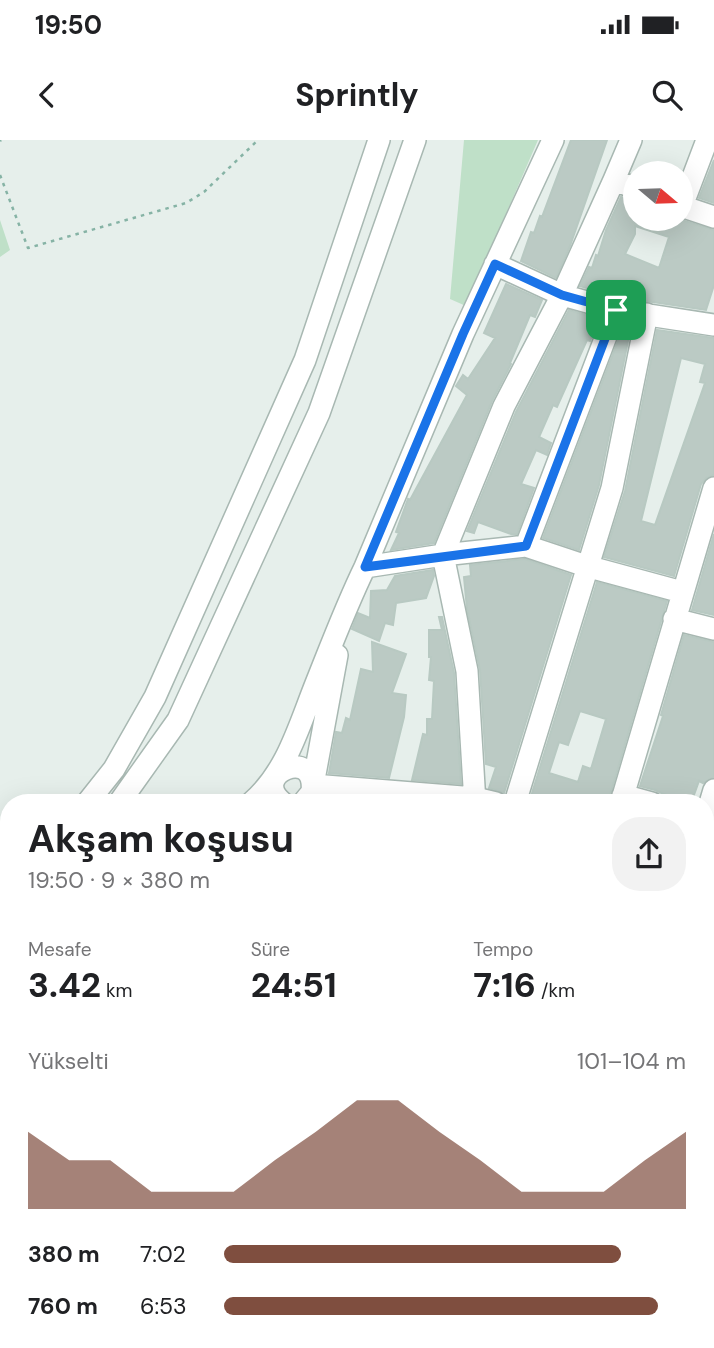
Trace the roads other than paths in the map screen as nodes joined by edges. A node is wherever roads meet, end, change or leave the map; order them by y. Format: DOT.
graph roads {
  1 [pos="379,140"];
  2 [pos="415,140"];
  3 [pos="553,140"];
  4 [pos="631,140"];
  5 [pos="707,140"];
  6 [pos="693,176"];
  7 [pos="614,180"];
  8 [pos="623,183"];
  9 [pos="693,210"];
  10 [pos="714,217"];
  11 [pos="495,264"];
  12 [pos="562,295"];
  13 [pos="616,310"];
  14 [pos="648,314"];
  15 [pos="714,325"];
  16 [pos="714,488"];
  17 [pos="526,546"];
  18 [pos="443,555"];
  19 [pos="586,566"];
  20 [pos="365,567"];
  21 [pos="682,592"];
  22 [pos="347,604"];
  23 [pos="674,619"];
  24 [pos="714,629"];
  25 [pos="276,775"];
  26 [pos="94,794"];
  27 [pos="125,794"];
  28 [pos="261,794"];
  29 [pos="275,794"];
  30 [pos="309,794"];
  31 [pos="310,794"];
  32 [pos="481,794"];
  33 [pos="518,794"];
  34 [pos="623,794"];
  1 -- 26 [label="street"];
  2 -- 27 [label="street"];
  3 -- 11 [label="street"];
  4 -- 7 [label="street"];
  5 -- 6 [label="street"];
  7 -- 8 [label="street"];
  7 -- 12 [label="street"];
  9 -- 10 [label="street"];
  11 -- 12 [label="street"];
  11 -- 20 [label="street"];
  12 -- 13 [label="street"];
  12 -- 18 [label="street"];
  13 -- 14 [label="street"];
  13 -- 17 [label="street"];
  14 -- 15 [label="street"];
  14 -- 19 [label="street"];
  16 -- 21 [label="street"];
  17 -- 18 [label="street"];
  17 -- 19 [label="street"];
  18 -- 20 [label="street"];
  18 -- 32 [label="street"];
  19 -- 21 [label="street"];
  19 -- 33 [label="street"];
  20 -- 22 [label="street"];
  21 -- 23 [label="street"];
  22 -- 25 [label="street"];
  22 -- 31 [label="street"];
  23 -- 24 [label="street"];
  23 -- 34 [label="street"];
  25 -- 28 [label="street"];
  25 -- 29 [label="street"];
  25 -- 30 [label="street"];
}
